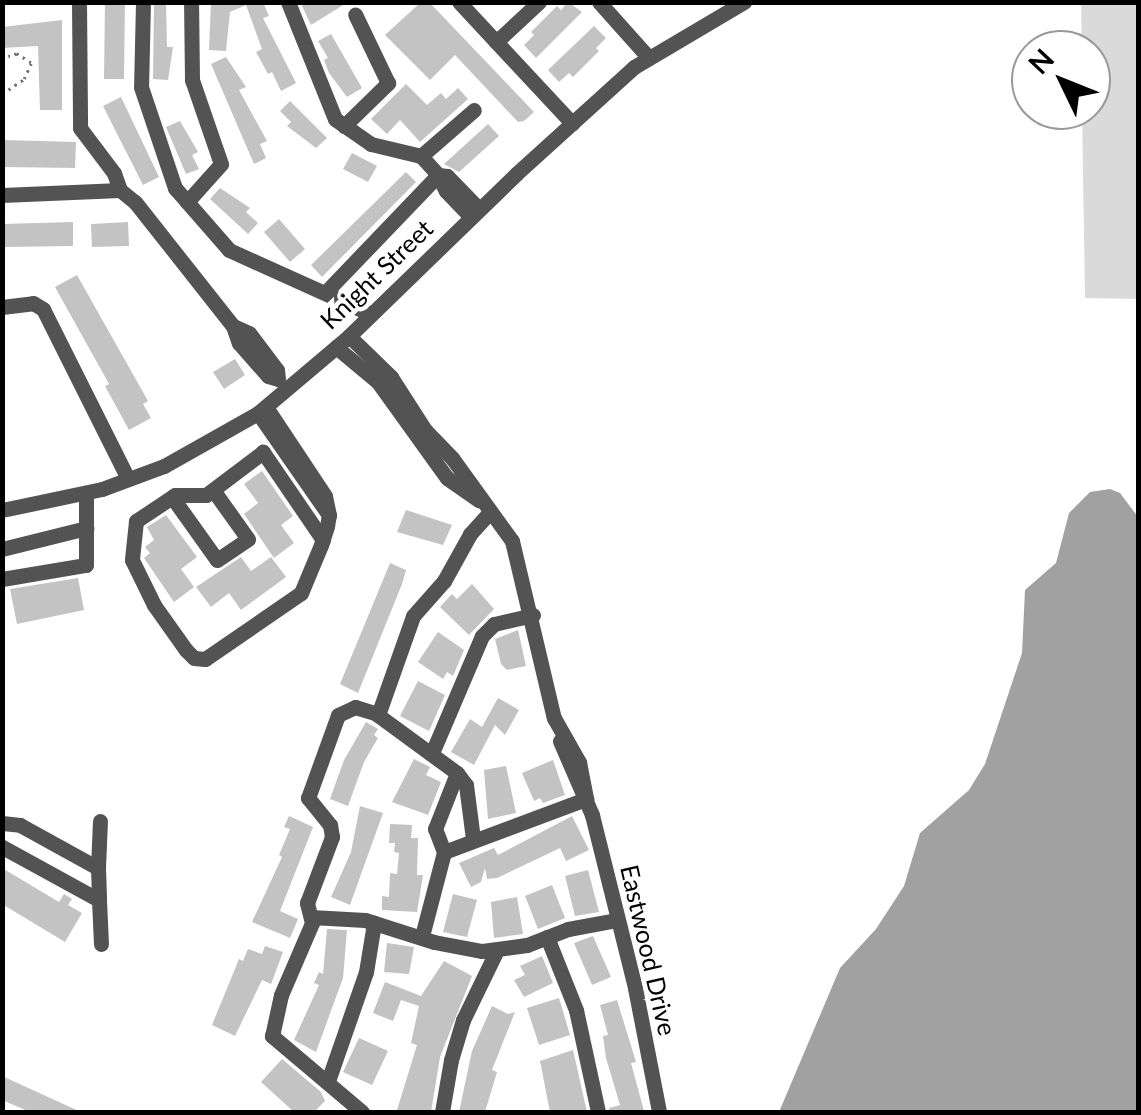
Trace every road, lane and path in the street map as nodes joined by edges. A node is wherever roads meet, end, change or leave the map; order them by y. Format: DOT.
graph roads {
  1 [pos="79,2"];
  2 [pos="143,2"];
  3 [pos="190,2"];
  4 [pos="288,2"];
  5 [pos="459,2"];
  6 [pos="540,2"];
  7 [pos="600,2"];
  8 [pos="744,2"];
  9 [pos="355,14"];
  10 [pos="496,42"];
  11 [pos="8,57"];
  12 [pos="649,58"];
  13 [pos="2,94"];
  14 [pos="474,110"];
  15 [pos="572,123"];
  16 [pos="344,126"];
  17 [pos="421,156"];
  18 [pos="438,175"];
  19 [pos="120,190"];
  20 [pos="2,194"];
  21 [pos="187,202"];
  22 [pos="475,213"];
  23 [pos="325,293"];
  24 [pos="2,308"];
  25 [pos="371,314"];
  26 [pos="342,342"];
  27 [pos="283,385"];
  28 [pos="262,410"];
  29 [pos="282,439"];
  30 [pos="263,452"];
  31 [pos="164,466"];
  32 [pos="128,479"];
  33 [pos="213,490"];
  34 [pos="86,493"];
  35 [pos="174,496"];
  36 [pos="484,507"];
  37 [pos="2,510"];
  38 [pos="86,528"];
  39 [pos="323,540"];
  40 [pos="2,550"];
  41 [pos="2,579"];
  42 [pos="533,615"];
  43 [pos="378,715"];
  44 [pos="432,753"];
  45 [pos="457,773"];
  46 [pos="586,799"];
  47 [pos="100,821"];
  48 [pos="2,823"];
  49 [pos="474,838"];
  50 [pos="2,847"];
  51 [pos="444,852"];
  52 [pos="98,868"];
  53 [pos="98,900"];
  54 [pos="311,917"];
  55 [pos="617,920"];
  56 [pos="374,922"];
  57 [pos="422,936"];
  58 [pos="547,936"];
  59 [pos="102,944"];
  60 [pos="497,950"];
  61 [pos="328,1082"];
  62 [pos="362,1112"];
  63 [pos="442,1112"];
  64 [pos="598,1112"];
  65 [pos="659,1112"];
  1 -- 19 [label="street"];
  2 -- 21 [label="street"];
  3 -- 21 [label="street"];
  4 -- 16 [label="street"];
  5 -- 10 [label="street"];
  6 -- 10 [label="street"];
  7 -- 12 [label="street"];
  8 -- 12 [label="street, Knight Street"];
  9 -- 16 [label="street"];
  10 -- 15 [label="street"];
  11 -- 13 [label="path"];
  12 -- 15 [label="street, Knight Street"];
  14 -- 17 [label="street"];
  15 -- 22 [label="street, Knight Street"];
  16 -- 17 [label="street"];
  17 -- 18 [label="street"];
  18 -- 22 [label="street"];
  18 -- 23 [label="street"];
  19 -- 20 [label="street"];
  19 -- 27 [label="street"];
  21 -- 23 [label="street"];
  22 -- 25 [label="street, Knight Street"];
  23 -- 25 [label="street"];
  24 -- 32 [label="street"];
  25 -- 26 [label="street, Knight Street"];
  26 -- 27 [label="street, Knight Street"];
  26 -- 36 [label="street, Eastwood Drive"];
  27 -- 28 [label="street, Knight Street"];
  28 -- 29 [label="street"];
  28 -- 31 [label="street, Knight Street"];
  29 -- 30 [label="street"];
  29 -- 39 [label="street"];
  30 -- 33 [label="street"];
  30 -- 39 [label="street"];
  31 -- 32 [label="street, Knight Street"];
  31 -- 35 [label="street"];
  32 -- 34 [label="street, Knight Street"];
  33 -- 35 [label="street"];
  33 -- 35 [label="street"];
  34 -- 37 [label="street, Knight Street"];
  34 -- 38 [label="street"];
  35 -- 39 [label="street"];
  36 -- 42 [label="street, Eastwood Drive"];
  36 -- 43 [label="street"];
  38 -- 40 [label="street"];
  38 -- 41 [label="street"];
  42 -- 44 [label="street"];
  42 -- 46 [label="street, Eastwood Drive"];
  43 -- 44 [label="street"];
  43 -- 54 [label="street"];
  44 -- 45 [label="street"];
  45 -- 49 [label="street"];
  45 -- 51 [label="street"];
  46 -- 49 [label="street"];
  46 -- 55 [label="street, Eastwood Drive"];
  47 -- 52 [label="street"];
  48 -- 52 [label="street"];
  49 -- 51 [label="street"];
  50 -- 53 [label="street"];
  51 -- 57 [label="street"];
  52 -- 53 [label="street"];
  53 -- 59 [label="street"];
  54 -- 56 [label="street"];
  54 -- 61 [label="street"];
  55 -- 58 [label="street"];
  55 -- 65 [label="street, Eastwood Drive"];
  56 -- 57 [label="street"];
  56 -- 61 [label="street"];
  57 -- 60 [label="street"];
  58 -- 60 [label="street"];
  58 -- 64 [label="street"];
  60 -- 63 [label="street"];
  61 -- 62 [label="street"];
}
